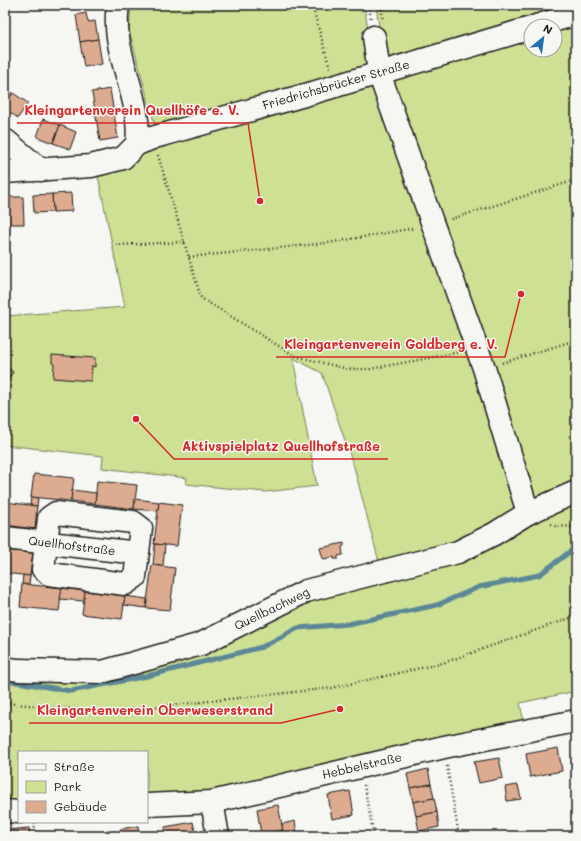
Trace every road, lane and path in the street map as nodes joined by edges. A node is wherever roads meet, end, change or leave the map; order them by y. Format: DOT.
graph roads {
  1 [pos="118,5"];
  2 [pos="312,5"];
  3 [pos="576,14"];
  4 [pos="563,18"];
  5 [pos="523,30"];
  6 [pos="374,37"];
  7 [pos="379,73"];
  8 [pos="335,86"];
  9 [pos="5,140"];
  10 [pos="146,140"];
  11 [pos="41,170"];
  12 [pos="5,172"];
  13 [pos="576,180"];
  14 [pos="433,225"];
  15 [pos="185,242"];
  16 [pos="116,245"];
  17 [pos="189,257"];
  18 [pos="576,340"];
  19 [pos="480,358"];
  20 [pos="576,492"];
  21 [pos="528,513"];
  22 [pos="5,538"];
  23 [pos="46,542"];
  24 [pos="138,553"];
  25 [pos="576,616"];
  26 [pos="5,668"];
  27 [pos="5,703"];
  28 [pos="576,721"];
  29 [pos="444,747"];
  30 [pos="360,767"];
  31 [pos="212,802"];
  32 [pos="148,805"];
  33 [pos="5,811"];
  34 [pos="18,812"];
  35 [pos="34,823"];
  36 [pos="36,836"];
  37 [pos="218,836"];
  38 [pos="374,836"];
  39 [pos="459,836"];
  1 -- 10 [label="street"];
  2 -- 8 [label="path"];
  3 -- 4 [label="street"];
  5 -- 7 [label="street, Friedrichsbrücker Straße"];
  6 -- 7 [label="street"];
  7 -- 8 [label="street, Friedrichsbrücker Straße"];
  7 -- 14 [label="street"];
  8 -- 10 [label="street, Friedrichsbrücker Straße"];
  9 -- 11 [label="street"];
  10 -- 11 [label="street, Friedrichsbrücker Straße"];
  10 -- 15 [label="path"];
  11 -- 12 [label="street, Friedrichsbrücker Straße"];
  13 -- 14 [label="path"];
  14 -- 17 [label="path"];
  14 -- 19 [label="street"];
  15 -- 16 [label="path"];
  15 -- 17 [label="path"];
  17 -- 19 [label="path"];
  18 -- 19 [label="path"];
  19 -- 21 [label="street"];
  20 -- 21 [label="street, Quellbachweg"];
  21 -- 26 [label="street, Quellbachweg"];
  22 -- 23 [label="street, Quellhofstraße"];
  23 -- 24 [label="street, Quellhofstraße"];
  23 -- 24 [label="street"];
  23 -- 24 [label="street"];
  25 -- 27 [label="path"];
  28 -- 29 [label="street, Hebbelstraße"];
  29 -- 30 [label="street, Hebbelstraße"];
  29 -- 39 [label="path"];
  30 -- 31 [label="street, Hebbelstraße"];
  30 -- 38 [label="path"];
  31 -- 32 [label="street, Hebbelstraße"];
  31 -- 37 [label="street"];
  33 -- 34 [label="street"];
  35 -- 36 [label="path"];
}
